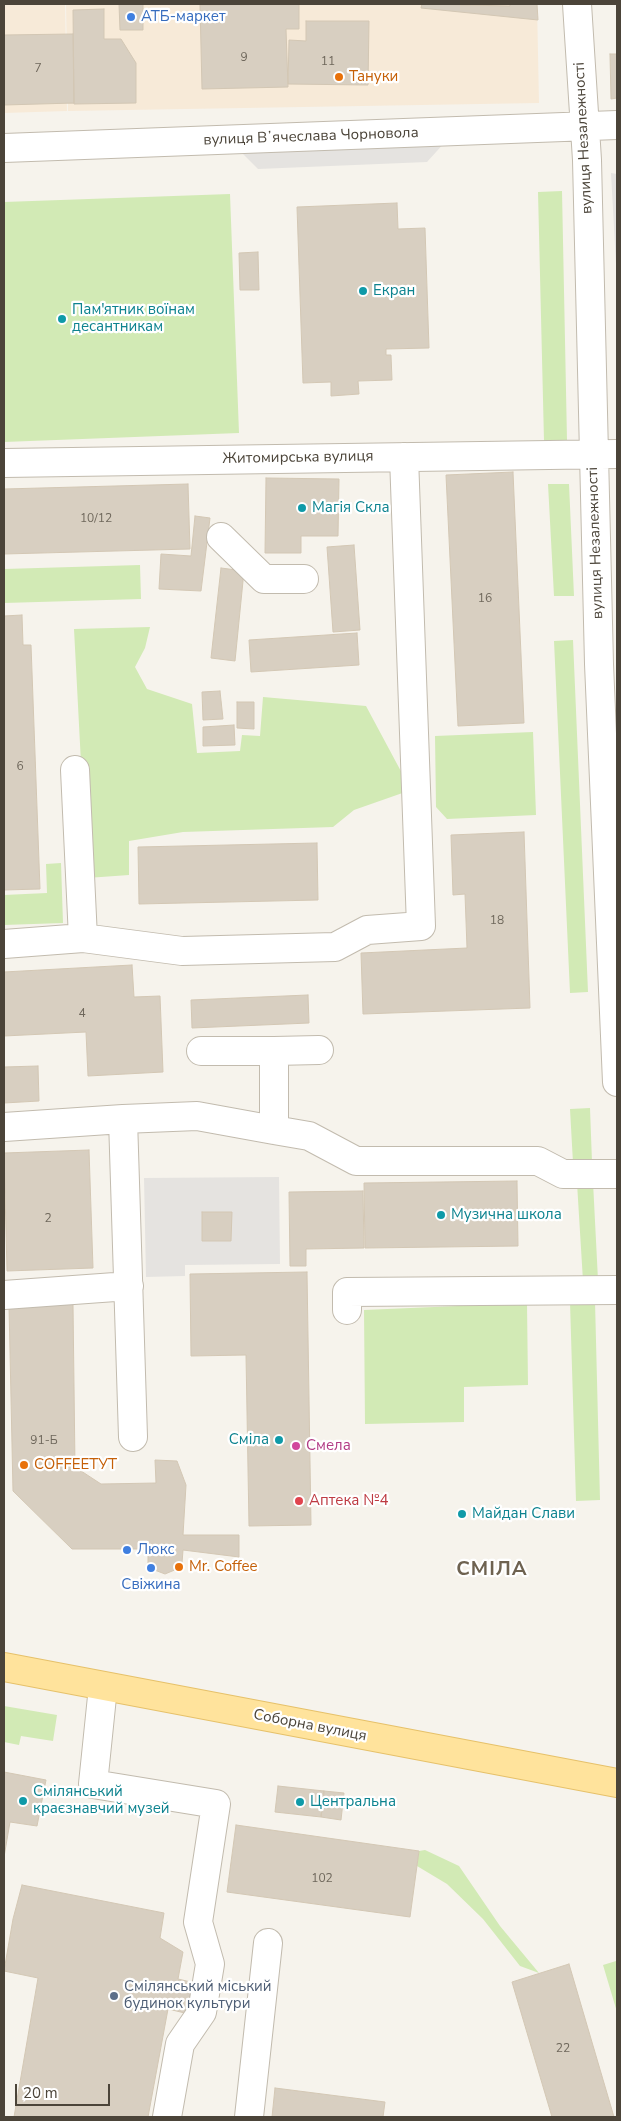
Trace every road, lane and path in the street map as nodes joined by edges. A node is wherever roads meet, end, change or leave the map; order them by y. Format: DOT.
graph roads {
  1 [pos="577,4"];
  2 [pos="617,125"];
  3 [pos="585,127"];
  4 [pos="4,148"];
  5 [pos="605,454"];
  6 [pos="404,457"];
  7 [pos="4,463"];
  8 [pos="221,537"];
  9 [pos="304,578"];
  10 [pos="608,664"];
  11 [pos="75,770"];
  12 [pos="82,938"];
  13 [pos="4,944"];
  14 [pos="319,1050"];
  15 [pos="200,1051"];
  16 [pos="274,1051"];
  17 [pos="617,1082"];
  18 [pos="123,1119"];
  19 [pos="4,1127"];
  20 [pos="274,1130"];
  21 [pos="617,1174"];
  22 [pos="129,1286"];
  23 [pos="617,1290"];
  24 [pos="4,1295"];
  25 [pos="347,1310"];
  26 [pos="133,1437"];
  27 [pos="4,1668"];
  28 [pos="104,1687"];
  29 [pos="617,1783"];
  30 [pos="268,1943"];
  31 [pos="167,2117"];
  32 [pos="249,2117"];
  1 -- 3 [label="street, вулиця Незалежності"];
  2 -- 3 [label="street, вулиця Вʼячеслава Чорновола"];
  3 -- 4 [label="street, вулиця Вʼячеслава Чорновола"];
  3 -- 5 [label="street, вулиця Незалежності"];
  5 -- 6 [label="street, Житомирська вулиця"];
  5 -- 10 [label="street, вулиця Незалежності"];
  6 -- 7 [label="street, Житомирська вулиця"];
  6 -- 12 [label="street"];
  8 -- 9 [label="street"];
  10 -- 17 [label="street, вулиця Незалежності"];
  11 -- 12 [label="street"];
  12 -- 13 [label="street"];
  14 -- 16 [label="street"];
  15 -- 16 [label="street"];
  16 -- 20 [label="street"];
  18 -- 19 [label="street"];
  18 -- 20 [label="street"];
  18 -- 22 [label="street"];
  20 -- 21 [label="street"];
  22 -- 24 [label="street"];
  22 -- 26 [label="street"];
  23 -- 25 [label="street"];
  27 -- 28 [label="main road, Соборна вулиця"];
  28 -- 29 [label="main road, Соборна вулиця"];
  28 -- 31 [label="street"];
  30 -- 32 [label="street"];
}
